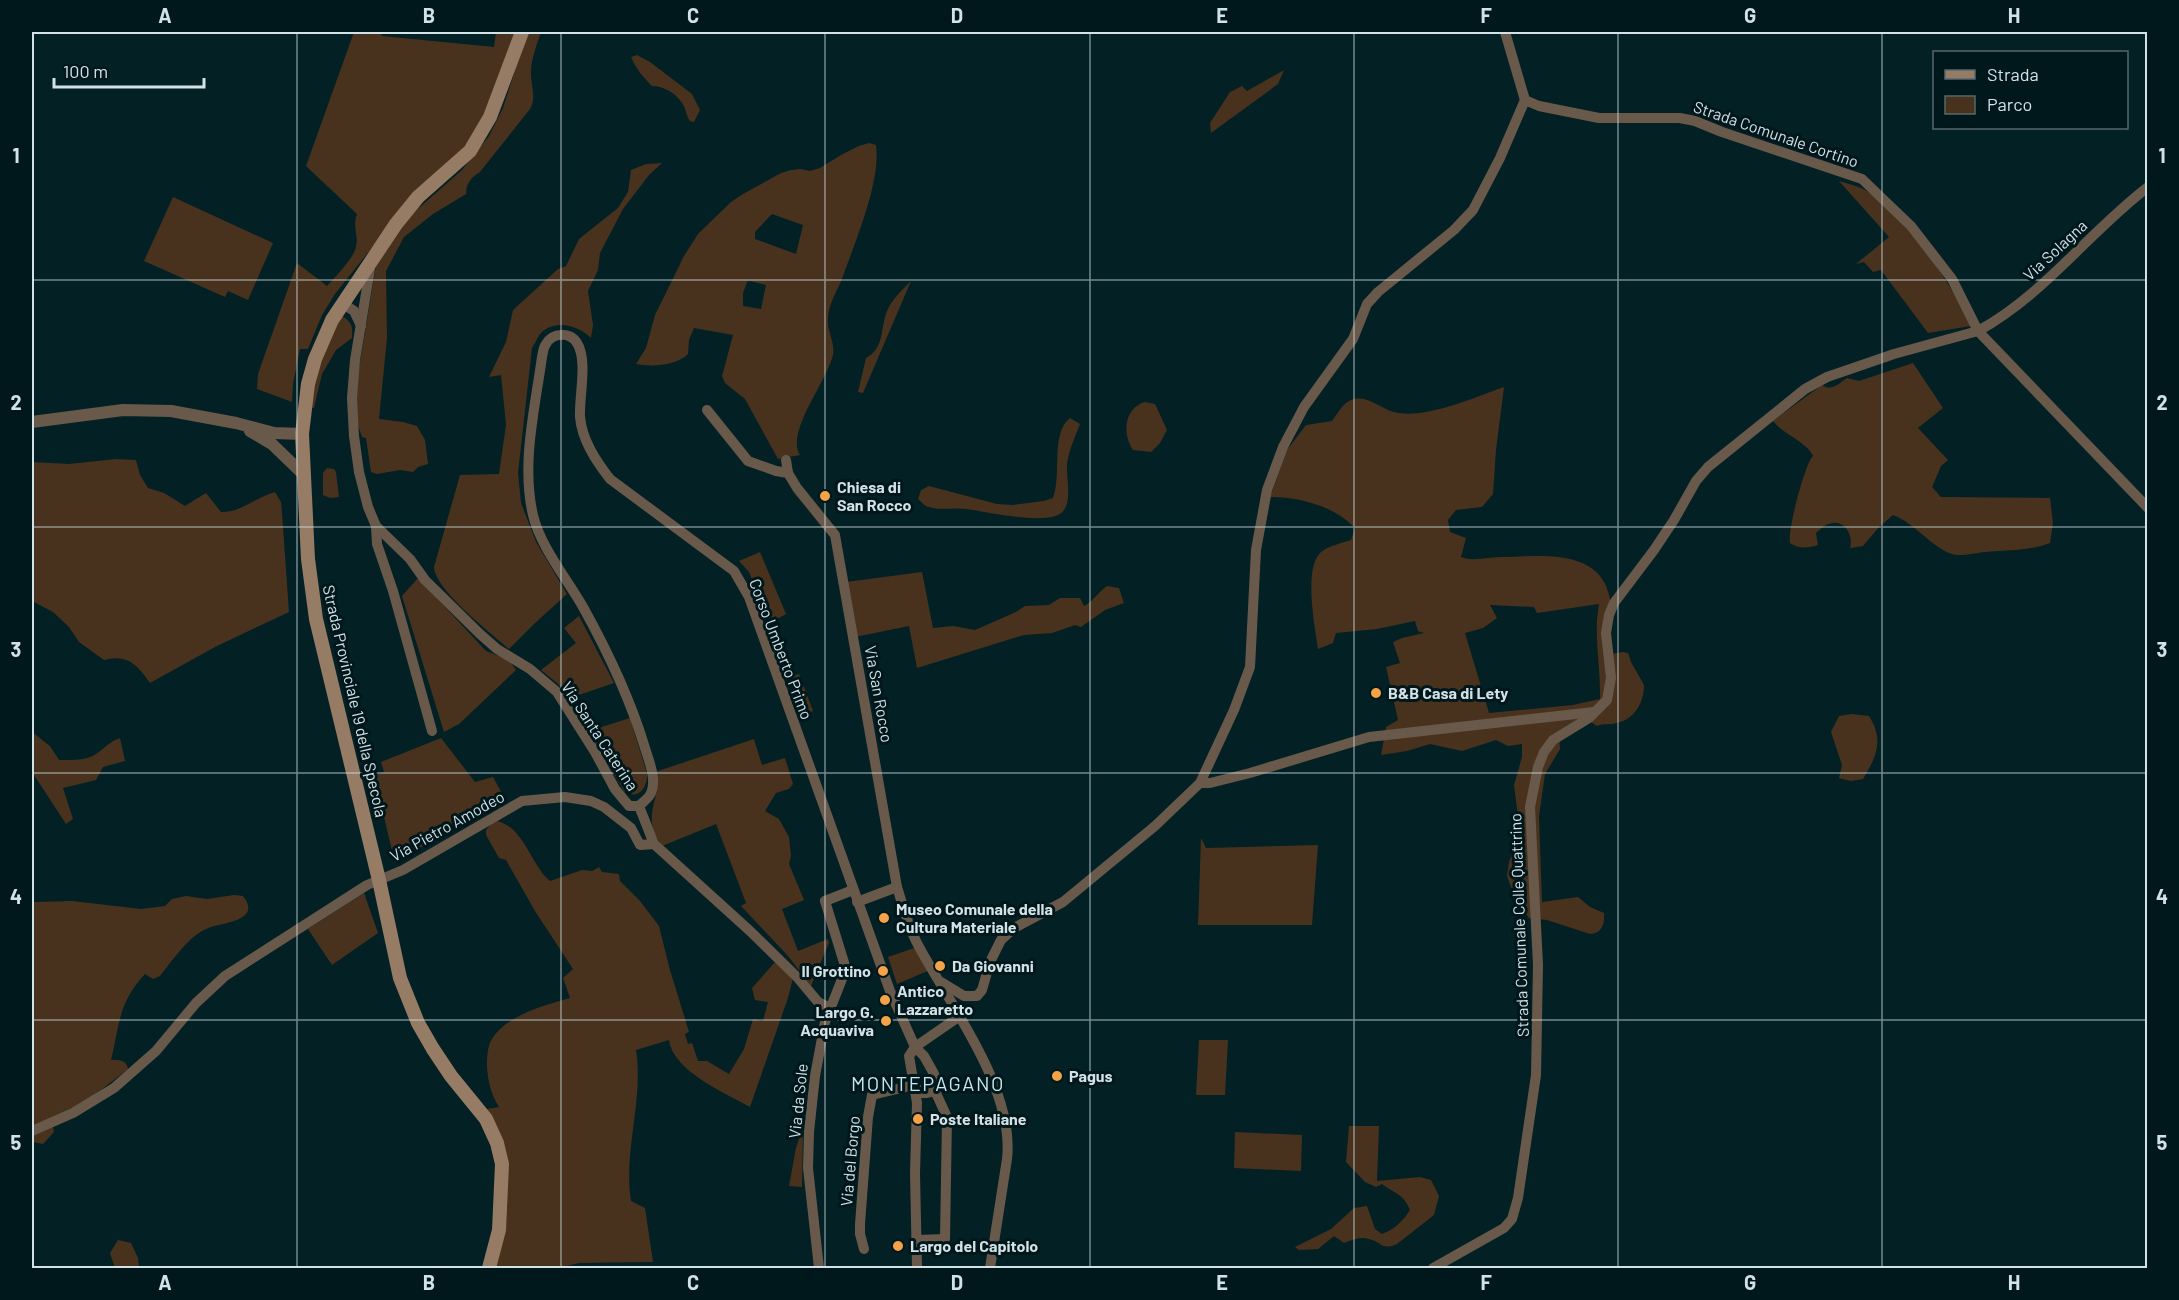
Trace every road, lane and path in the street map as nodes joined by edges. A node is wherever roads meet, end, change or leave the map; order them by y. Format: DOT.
graph roads {
  1 [pos="522,32"];
  2 [pos="1505,32"];
  3 [pos="1525,100"];
  4 [pos="2148,187"];
  5 [pos="372,260"];
  6 [pos="345,298"];
  7 [pos="361,326"];
  8 [pos="1978,331"];
  9 [pos="707,410"];
  10 [pos="32,422"];
  11 [pos="236,423"];
  12 [pos="302,434"];
  13 [pos="786,460"];
  14 [pos="302,473"];
  15 [pos="788,473"];
  16 [pos="2148,508"];
  17 [pos="376,526"];
  18 [pos="1595,712"];
  19 [pos="432,731"];
  20 [pos="1200,783"];
  21 [pos="639,806"];
  22 [pos="654,844"];
  23 [pos="379,880"];
  24 [pos="897,887"];
  25 [pos="853,890"];
  26 [pos="857,902"];
  27 [pos="941,982"];
  28 [pos="830,1008"];
  29 [pos="960,1016"];
  30 [pos="915,1047"];
  31 [pos="913,1085"];
  32 [pos="935,1091"];
  33 [pos="32,1131"];
  34 [pos="916,1240"];
  35 [pos="864,1249"];
  36 [pos="489,1269"];
  37 [pos="819,1269"];
  38 [pos="917,1269"];
  39 [pos="990,1269"];
  40 [pos="1433,1269"];
  1 -- 5 [label="main road, Strada Provinciale 19 della Specola"];
  2 -- 3 [label="street"];
  3 -- 8 [label="street, Strada Comunale Cortino"];
  3 -- 20 [label="street"];
  4 -- 8 [label="street, Via Solagna"];
  5 -- 6 [label="main road, Strada Provinciale 19 della Specola"];
  5 -- 7 [label="street, Via Santa Caterina"];
  6 -- 7 [label="street, Via Santa Caterina"];
  6 -- 12 [label="main road, Strada Provinciale 19 della Specola"];
  7 -- 17 [label="street, Via Santa Caterina"];
  8 -- 16 [label="street"];
  8 -- 18 [label="street, Strada Comunale Colle Quattrino"];
  9 -- 15 [label="street"];
  10 -- 11 [label="street"];
  11 -- 12 [label="street"];
  11 -- 14 [label="street"];
  12 -- 14 [label="main road, Strada Provinciale 19 della Specola"];
  13 -- 15 [label="street, Via San Rocco"];
  14 -- 23 [label="main road, Strada Provinciale 19 della Specola"];
  15 -- 24 [label="street, Via San Rocco"];
  17 -- 19 [label="street"];
  17 -- 21 [label="street, Via Santa Caterina"];
  18 -- 20 [label="street"];
  18 -- 40 [label="street, Strada Comunale Colle Quattrino"];
  20 -- 27 [label="street"];
  21 -- 22 [label="street, Via Santa Caterina"];
  21 -- 25 [label="street, Corso Umberto Primo"];
  22 -- 23 [label="street, Via Pietro Amodeo"];
  22 -- 28 [label="street, Via Santa Caterina"];
  23 -- 33 [label="street"];
  23 -- 36 [label="main road, Strada Provinciale 19 della Specola"];
  24 -- 26 [label="street"];
  24 -- 27 [label="street, Via San Rocco"];
  25 -- 26 [label="street, Corso Umberto Primo"];
  25 -- 28 [label="street, Via da Sole"];
  26 -- 30 [label="street, Corso Umberto Primo"];
  27 -- 29 [label="street, Via San Rocco"];
  28 -- 37 [label="street, Via da Sole"];
  29 -- 30 [label="street"];
  29 -- 39 [label="street, Via San Rocco"];
  30 -- 31 [label="street"];
  30 -- 32 [label="street, Corso Umberto Primo"];
  31 -- 32 [label="street"];
  31 -- 34 [label="street"];
  31 -- 35 [label="street, Via del Borgo"];
  32 -- 34 [label="street, Corso Umberto Primo"];
  34 -- 38 [label="street"];
}
